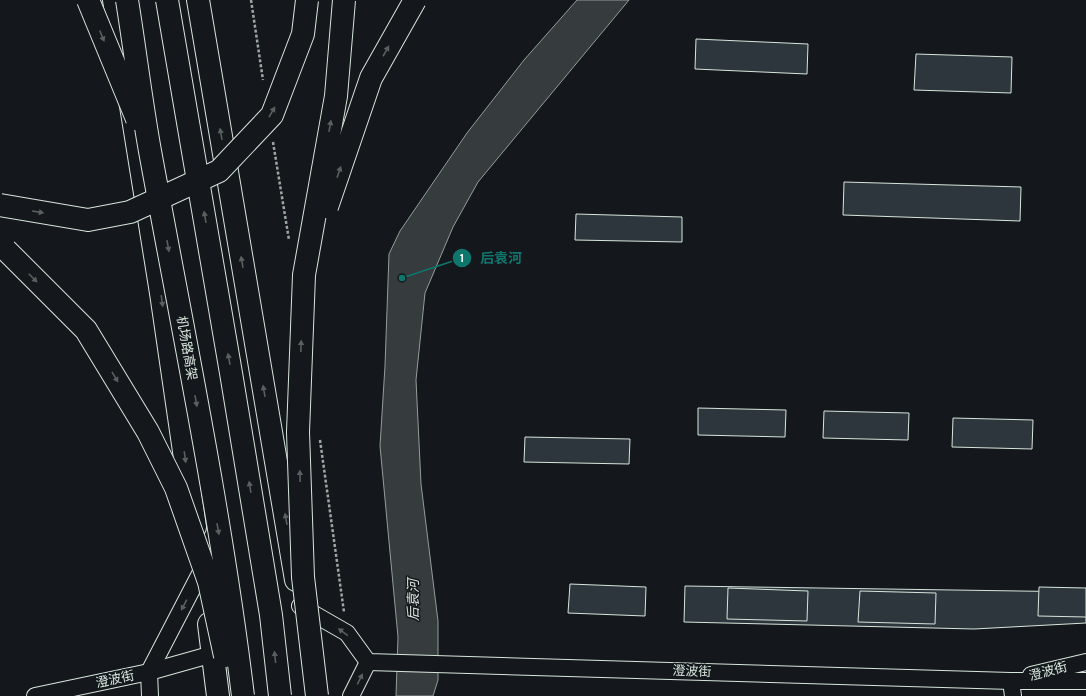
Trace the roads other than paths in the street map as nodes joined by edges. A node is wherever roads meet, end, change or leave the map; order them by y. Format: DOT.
graph roads {
  1 [pos="88,0"];
  2 [pos="114,0"];
  3 [pos="127,0"];
  4 [pos="167,0"];
  5 [pos="198,0"];
  6 [pos="307,0"];
  7 [pos="344,0"];
  8 [pos="415,0"];
  9 [pos="150,148"];
  10 [pos="0,205"];
  11 [pos="6,250"];
  12 [pos="304,275"];
  13 [pos="202,570"];
  14 [pos="300,606"];
  15 [pos="213,654"];
  16 [pos="370,662"];
  17 [pos="1086,662"];
  18 [pos="148,672"];
  19 [pos="1086,681"];
  20 [pos="1012,688"];
  21 [pos="35,696"];
  22 [pos="150,696"];
  23 [pos="218,696"];
  24 [pos="234,696"];
  25 [pos="243,696"];
  26 [pos="280,696"];
  27 [pos="311,696"];
  28 [pos="317,696"];
  29 [pos="351,696"];
  1 -- 9 [label="main road, one-way, bridge"];
  2 -- 13 [label="main road, one-way"];
  3 -- 9 [label="main road, 机场路高架, bridge"];
  26 -- 4 [label="main road, one-way, bridge"];
  14 -- 5 [label="main road, one-way"];
  10 -- 6 [label="main road, one-way, bridge"];
  12 -- 7 [label="main road, one-way, bridge"];
  12 -- 8 [label="main road, one-way, bridge"];
  9 -- 25 [label="main road, 机场路高架, one-way, bridge"];
  11 -- 24 [label="main road, one-way, bridge"];
  28 -- 12 [label="main road, one-way, bridge"];
  13 -- 15 [label="main road"];
  13 -- 18 [label="street, one-way"];
  16 -- 14 [label="street, one-way"];
  14 -- 27 [label="main road"];
  15 -- 18 [label="street, 澄波街"];
  15 -- 23 [label="main road"];
  16 -- 20 [label="street, 澄波街"];
  29 -- 16 [label="street, one-way"];
  17 -- 20 [label="street, 澄波街"];
  18 -- 21 [label="street, 澄波街"];
  18 -- 22 [label="street"];
  19 -- 20 [label="street, 澄波街"];
}
